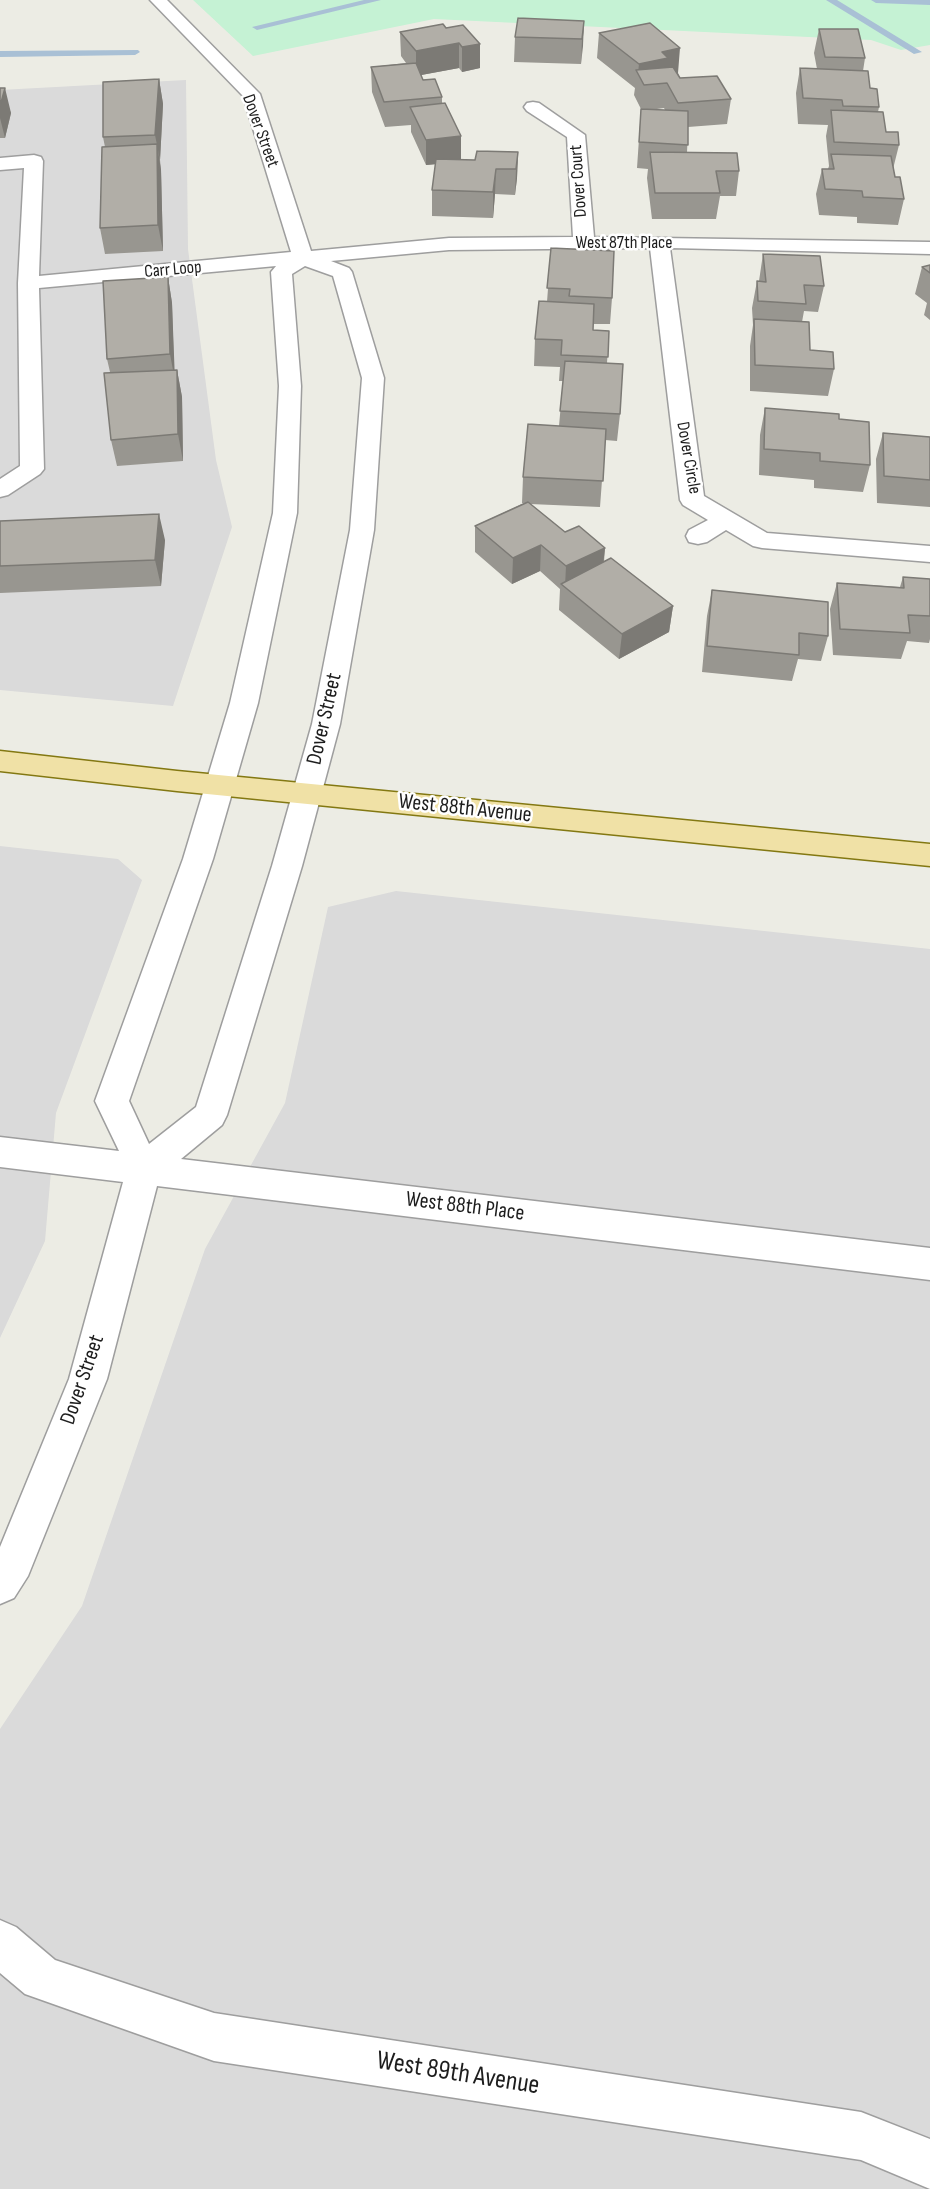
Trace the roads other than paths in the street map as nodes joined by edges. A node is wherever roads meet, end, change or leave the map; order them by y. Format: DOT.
graph roads {
  1 [pos="158,0"];
  2 [pos="533,107"];
  3 [pos="0,164"];
  4 [pos="659,242"];
  5 [pos="584,243"];
  6 [pos="930,248"];
  7 [pos="311,257"];
  8 [pos="27,283"];
  9 [pos="0,490"];
  10 [pos="726,520"];
  11 [pos="698,536"];
  12 [pos="930,554"];
  13 [pos="0,761"];
  14 [pos="220,785"];
  15 [pos="307,794"];
  16 [pos="930,855"];
  17 [pos="0,1152"];
  18 [pos="144,1169"];
  19 [pos="930,1263"];
  20 [pos="0,1584"];
  21 [pos="0,1943"];
  22 [pos="930,2164"];
  1 -- 7 [label="street, Dover Street"];
  2 -- 5 [label="street, Dover Court"];
  3 -- 8 [label="street"];
  4 -- 5 [label="street, West 87th Place"];
  4 -- 6 [label="street, West 87th Place"];
  4 -- 10 [label="street, Dover Circle"];
  5 -- 7 [label="street, West 87th Place"];
  7 -- 8 [label="street, Carr Loop"];
  7 -- 14 [label="street"];
  7 -- 15 [label="street, Dover Street"];
  8 -- 9 [label="street"];
  10 -- 11 [label="street"];
  10 -- 12 [label="street, Dover Circle"];
  13 -- 14 [label="main road, West 88th Avenue"];
  14 -- 15 [label="main road, West 88th Avenue"];
  14 -- 18 [label="street"];
  15 -- 16 [label="main road, West 88th Avenue"];
  15 -- 18 [label="street, Dover Street"];
  17 -- 18 [label="street, West 88th Place"];
  18 -- 19 [label="street, West 88th Place"];
  18 -- 20 [label="street, Dover Street"];
  21 -- 22 [label="street, West 89th Avenue"];
}
